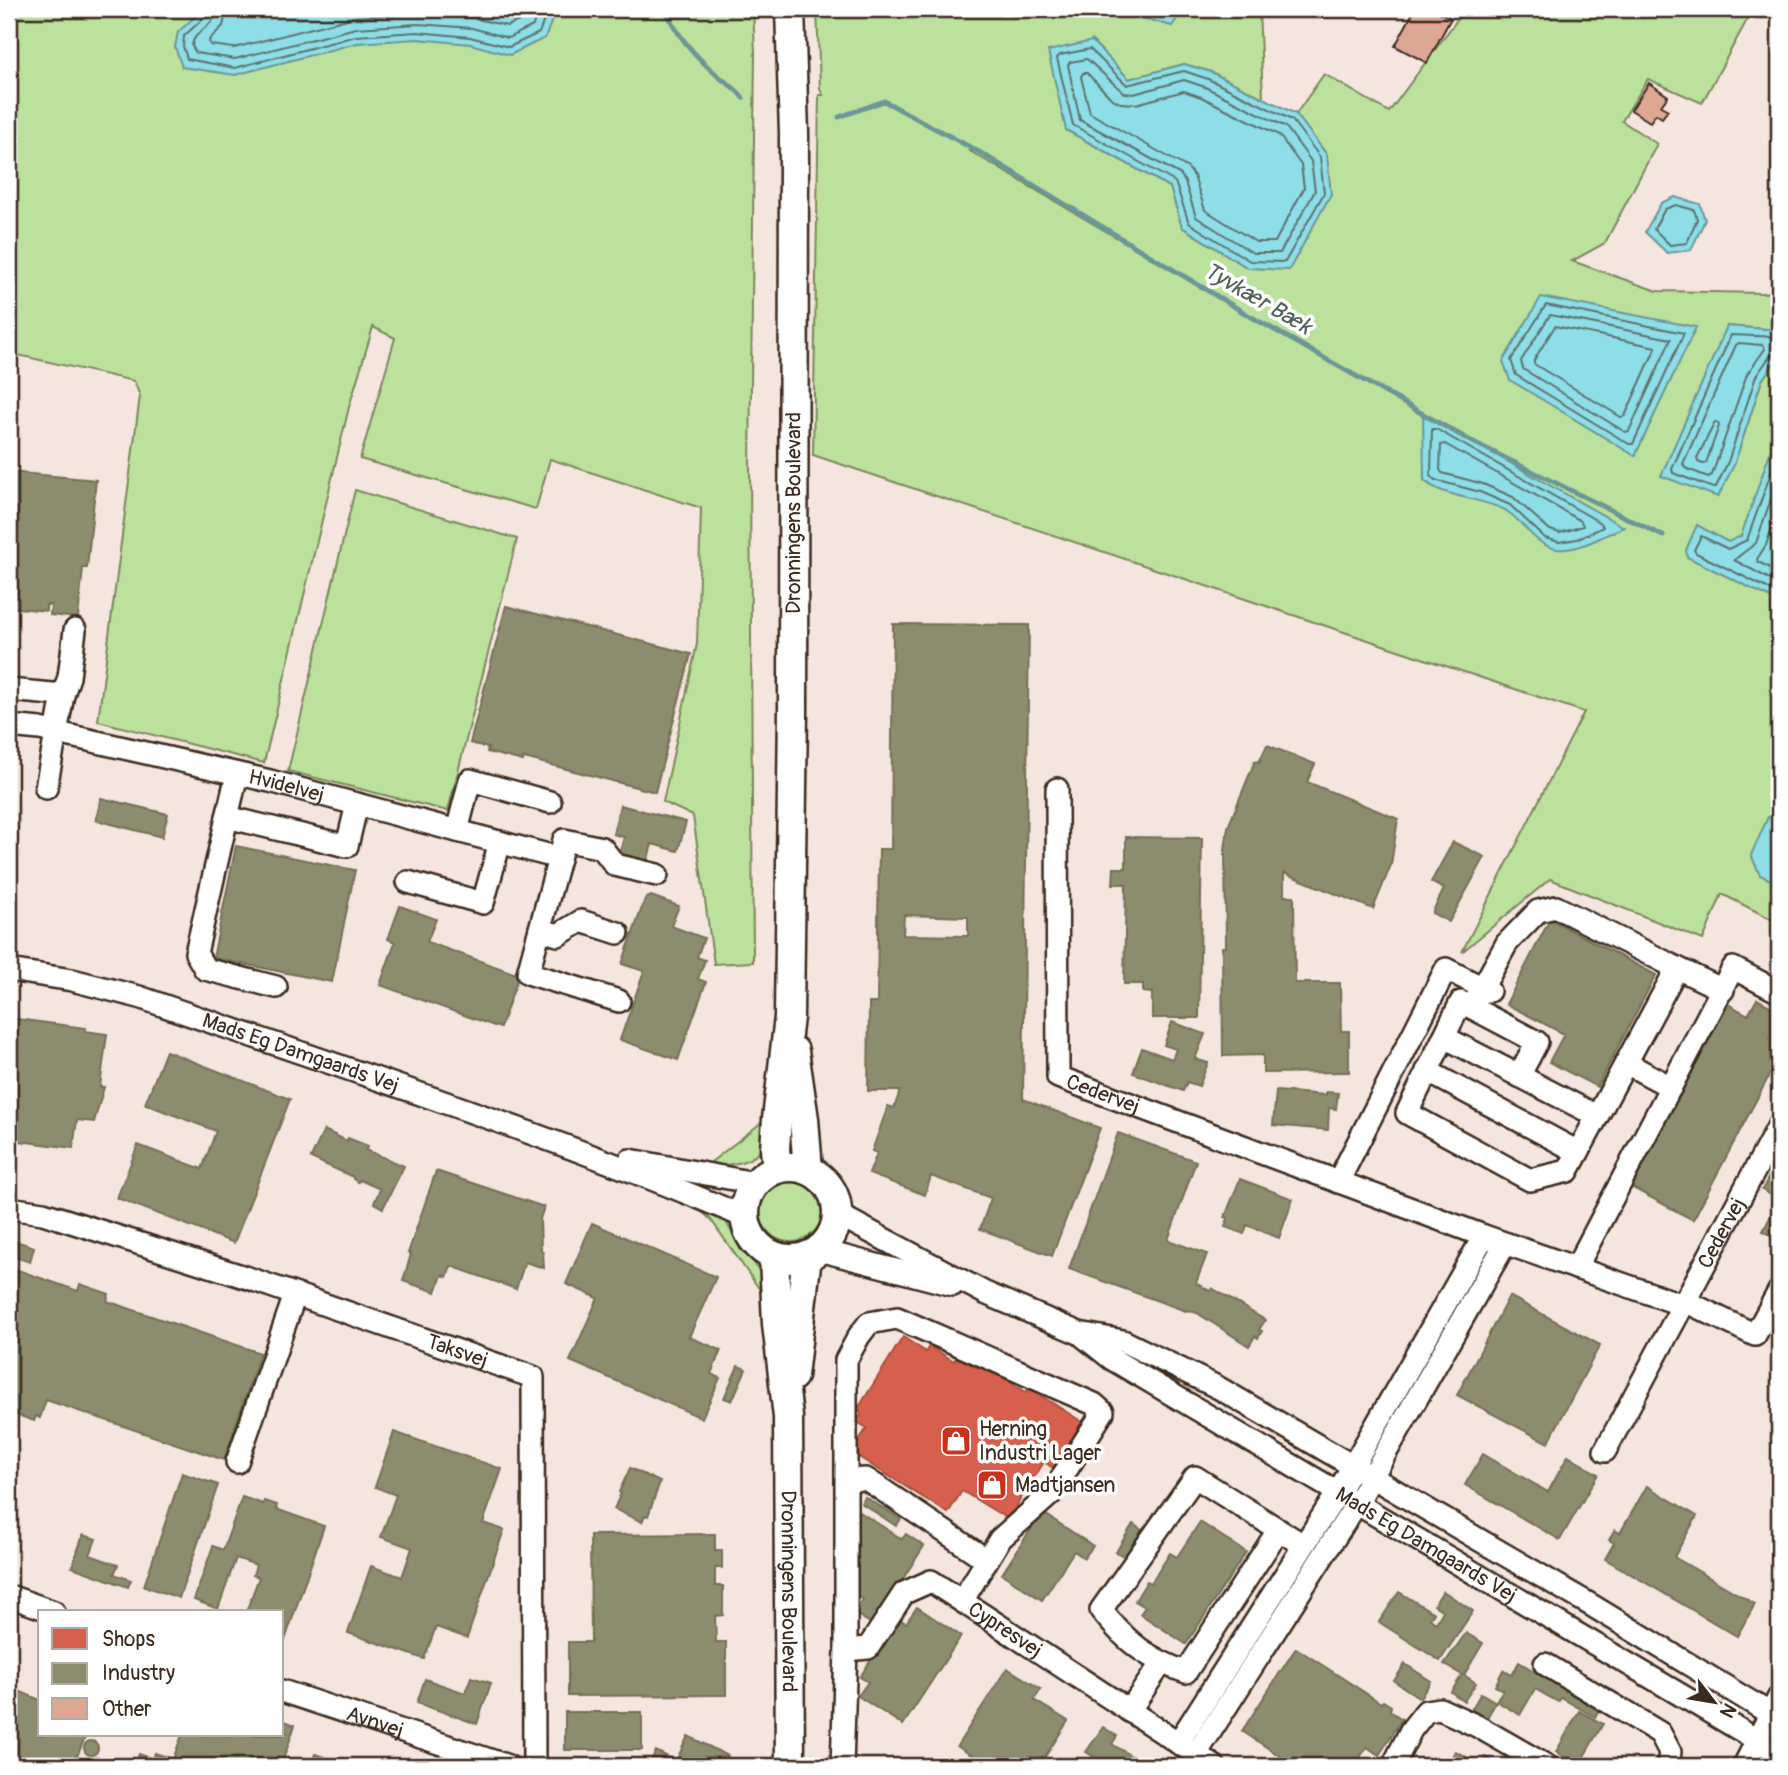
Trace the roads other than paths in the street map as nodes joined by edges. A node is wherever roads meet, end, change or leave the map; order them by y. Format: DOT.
graph roads {
  1 [pos="790,9"];
  2 [pos="75,630"];
  3 [pos="9,690"];
  4 [pos="63,695"];
  5 [pos="9,726"];
  6 [pos="55,733"];
  7 [pos="237,774"];
  8 [pos="46,788"];
  9 [pos="1057,789"];
  10 [pos="550,802"];
  11 [pos="357,804"];
  12 [pos="227,817"];
  13 [pos="457,831"];
  14 [pos="500,842"];
  15 [pos="559,858"];
  16 [pos="657,875"];
  17 [pos="408,882"];
  18 [pos="540,929"];
  19 [pos="618,933"];
  20 [pos="1678,968"];
  21 [pos="9,970"];
  22 [pos="276,987"];
  23 [pos="1486,989"];
  24 [pos="1723,989"];
  25 [pos="1779,992"];
  26 [pos="619,1002"];
  27 [pos="1472,1007"];
  28 [pos="789,1017"];
  29 [pos="1444,1037"];
  30 [pos="1626,1063"];
  31 [pos="1427,1071"];
  32 [pos="1519,1076"];
  33 [pos="1671,1087"];
  34 [pos="1597,1116"];
  35 [pos="1779,1125"];
  36 [pos="1578,1152"];
  37 [pos="588,1153"];
  38 [pos="808,1170"];
  39 [pos="766,1176"];
  40 [pos="1338,1182"];
  41 [pos="9,1208"];
  42 [pos="837,1214"];
  43 [pos="744,1217"];
  44 [pos="1484,1236"];
  45 [pos="1505,1244"];
  46 [pos="813,1253"];
  47 [pos="774,1256"];
  48 [pos="1576,1268"];
  49 [pos="1779,1291"];
  50 [pos="985,1293"];
  51 [pos="295,1294"];
  52 [pos="1684,1303"];
  53 [pos="1079,1333"];
  54 [pos="788,1417"];
  55 [pos="1605,1451"];
  56 [pos="237,1462"];
  57 [pos="1353,1466"];
  58 [pos="1371,1478"];
  59 [pos="847,1480"];
  60 [pos="1338,1492"];
  61 [pos="1357,1503"];
  62 [pos="1279,1529"];
  63 [pos="1303,1545"];
  64 [pos="987,1560"];
  65 [pos="9,1597"];
  66 [pos="962,1601"];
  67 [pos="48,1610"];
  68 [pos="846,1650"];
  69 [pos="1161,1664"];
  70 [pos="1545,1664"];
  71 [pos="284,1692"];
  72 [pos="1776,1709"];
  73 [pos="1129,1711"];
  74 [pos="1757,1739"];
  75 [pos="1178,1742"];
  76 [pos="1779,1753"];
  77 [pos="1196,1754"];
  78 [pos="1779,1760"];
  79 [pos="509,1766"];
  80 [pos="534,1766"];
  81 [pos="790,1766"];
  82 [pos="842,1766"];
  83 [pos="1214,1766"];
  84 [pos="1393,1766"];
  85 [pos="1547,1766"];
  86 [pos="1668,1766"];
  87 [pos="1744,1766"];
  88 [pos="1776,1766"];
  1 -- 28 [label="main road, Dronningens Boulevard"];
  2 -- 4 [label="street"];
  3 -- 4 [label="street"];
  4 -- 6 [label="street"];
  5 -- 6 [label="street, Hvidelvej"];
  6 -- 7 [label="street, Hvidelvej"];
  6 -- 8 [label="street"];
  7 -- 11 [label="street, Hvidelvej"];
  7 -- 12 [label="street"];
  9 -- 40 [label="street, Cedervej"];
  10 -- 13 [label="street"];
  11 -- 12 [label="street"];
  11 -- 13 [label="street, Hvidelvej"];
  12 -- 22 [label="street"];
  13 -- 14 [label="street, Hvidelvej"];
  14 -- 15 [label="street, Hvidelvej"];
  14 -- 17 [label="street"];
  15 -- 16 [label="street"];
  15 -- 18 [label="street"];
  18 -- 19 [label="street"];
  18 -- 26 [label="street"];
  20 -- 23 [label="street"];
  20 -- 24 [label="street"];
  20 -- 30 [label="street"];
  21 -- 37 [label="street, Mads Eg Damgaards Vej"];
  23 -- 27 [label="street"];
  23 -- 40 [label="street"];
  24 -- 25 [label="street"];
  24 -- 33 [label="street"];
  27 -- 29 [label="street"];
  27 -- 32 [label="street"];
  28 -- 38 [label="main road, Dronningens Boulevard"];
  28 -- 39 [label="main road, Dronningens Boulevard"];
  29 -- 31 [label="street"];
  29 -- 32 [label="street"];
  30 -- 33 [label="street"];
  30 -- 34 [label="street"];
  31 -- 36 [label="street"];
  31 -- 36 [label="street"];
  32 -- 34 [label="street"];
  33 -- 48 [label="street"];
  34 -- 36 [label="street"];
  35 -- 52 [label="street, Cedervej"];
  37 -- 39 [label="street, Mads Eg Damgaards Vej"];
  37 -- 43 [label="street, Mads Eg Damgaards Vej"];
  38 -- 39 [label="main road"];
  38 -- 42 [label="main road"];
  39 -- 43 [label="main road"];
  40 -- 44 [label="street, Cedervej"];
  41 -- 51 [label="street, Taksvej"];
  42 -- 46 [label="main road"];
  42 -- 50 [label="street, Mads Eg Damgaards Vej"];
  43 -- 47 [label="main road"];
  44 -- 45 [label="street, Cedervej"];
  44 -- 57 [label="street"];
  45 -- 48 [label="street, Cedervej"];
  45 -- 58 [label="street"];
  46 -- 47 [label="main road"];
  46 -- 50 [label="street, Mads Eg Damgaards Vej"];
  46 -- 54 [label="main road, Dronningens Boulevard"];
  47 -- 54 [label="main road, Dronningens Boulevard"];
  48 -- 52 [label="street, Cedervej"];
  49 -- 52 [label="street"];
  50 -- 53 [label="street, Mads Eg Damgaards Vej"];
  51 -- 56 [label="street"];
  51 -- 80 [label="street, Taksvej"];
  52 -- 55 [label="street, Cedervej"];
  53 -- 57 [label="street, Mads Eg Damgaards Vej"];
  53 -- 60 [label="street, Mads Eg Damgaards Vej"];
  54 -- 81 [label="main road, Dronningens Boulevard"];
  57 -- 58 [label="street, Mads Eg Damgaards Vej"];
  57 -- 60 [label="street"];
  58 -- 61 [label="street"];
  58 -- 72 [label="street, Mads Eg Damgaards Vej"];
  59 -- 64 [label="street"];
  59 -- 64 [label="street"];
  59 -- 68 [label="street"];
  60 -- 61 [label="street, Mads Eg Damgaards Vej"];
  60 -- 63 [label="street"];
  61 -- 74 [label="street, Mads Eg Damgaards Vej"];
  61 -- 77 [label="street"];
  62 -- 63 [label="street"];
  62 -- 69 [label="street"];
  62 -- 69 [label="street"];
  63 -- 75 [label="street"];
  64 -- 66 [label="street"];
  65 -- 67 [label="street"];
  66 -- 68 [label="street, Cypresvej"];
  66 -- 73 [label="street, Cypresvej"];
  68 -- 82 [label="street"];
  69 -- 73 [label="street"];
  70 -- 86 [label="street"];
  71 -- 79 [label="street, Avnvej"];
  72 -- 74 [label="street"];
  73 -- 75 [label="street, Cypresvej"];
  74 -- 76 [label="street, Mads Eg Damgaards Vej"];
  74 -- 87 [label="street"];
  75 -- 77 [label="street, Cypresvej"];
  77 -- 83 [label="street, Cypresvej"];
  78 -- 88 [label="street"];
  84 -- 85 [label="street"];
}
